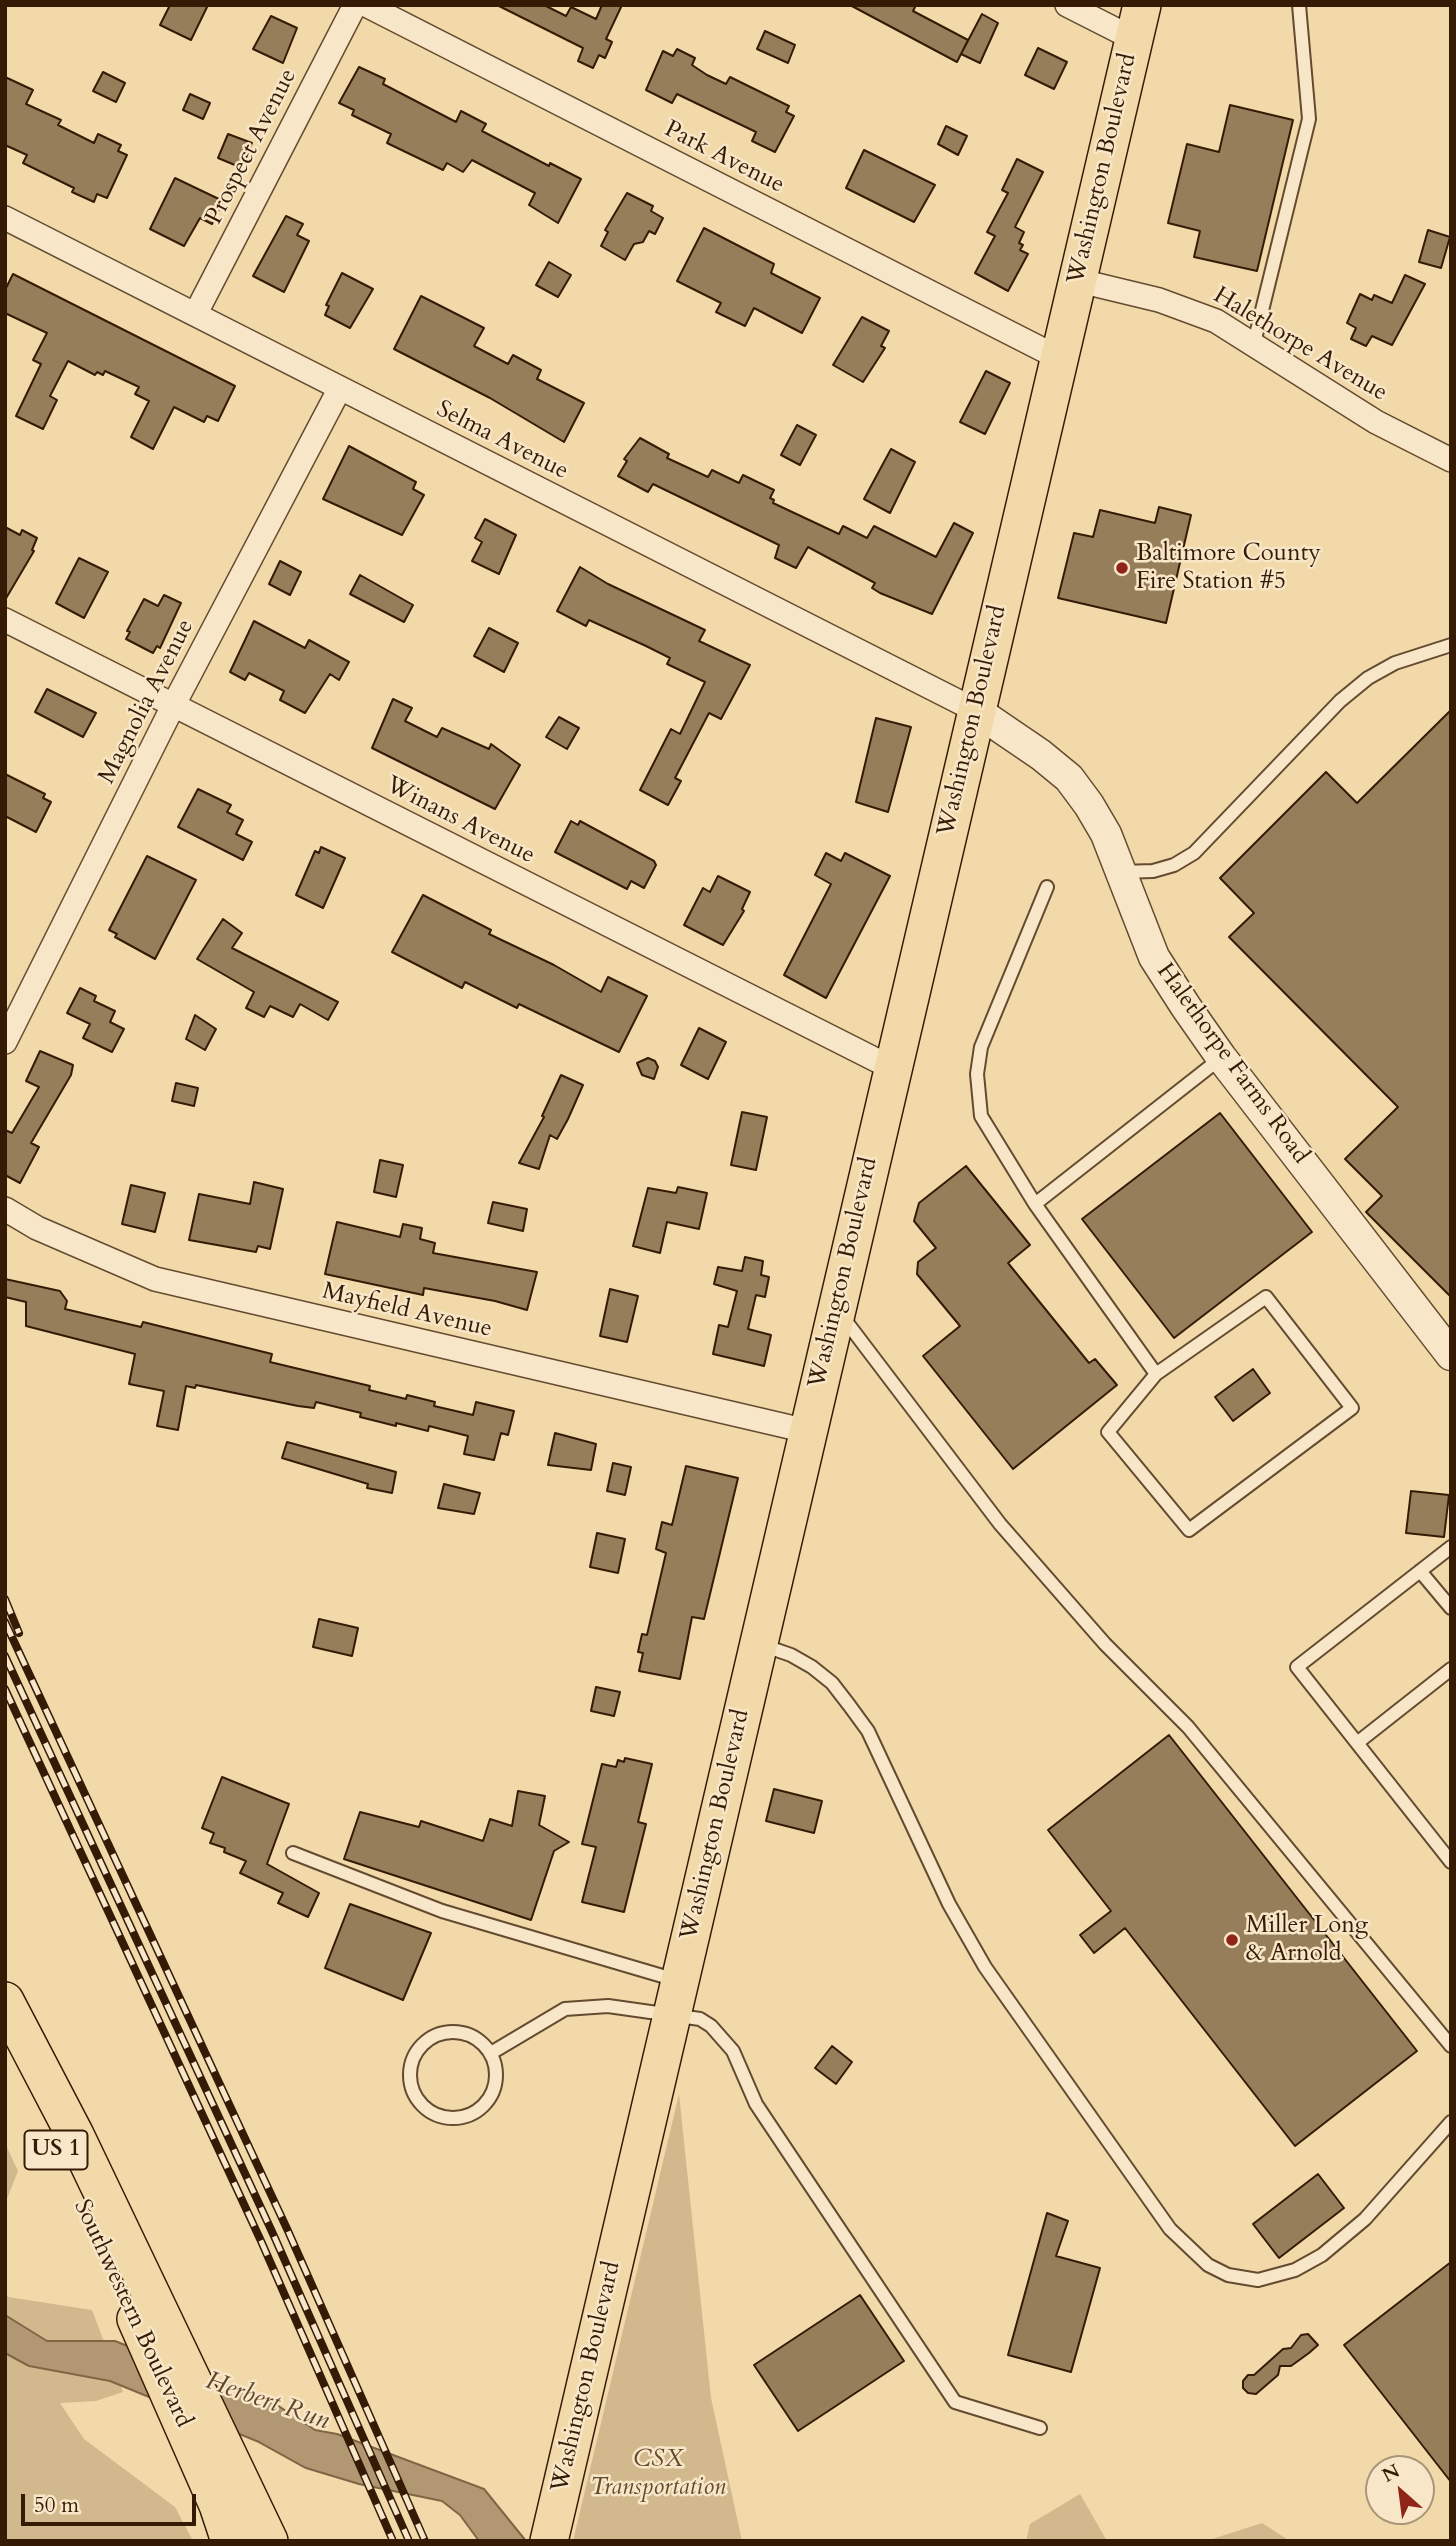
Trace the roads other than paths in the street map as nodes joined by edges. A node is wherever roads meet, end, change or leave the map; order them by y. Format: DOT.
graph roads {
  1 [pos="355,5"];
  2 [pos="366,5"];
  3 [pos="1068,5"];
  4 [pos="1299,5"];
  5 [pos="1138,22"];
  6 [pos="5,218"];
  7 [pos="1076,280"];
  8 [pos="196,313"];
  9 [pos="1254,344"];
  10 [pos="1058,357"];
  11 [pos="340,388"];
  12 [pos="1451,460"];
  13 [pos="5,620"];
  14 [pos="1451,645"];
  15 [pos="173,706"];
  16 [pos="975,710"];
  17 [pos="1120,872"];
  18 [pos="1047,887"];
  19 [pos="5,1042"];
  20 [pos="1221,1058"];
  21 [pos="892,1068"];
  22 [pos="1035,1204"];
  23 [pos="5,1209"];
  24 [pos="836,1307"];
  25 [pos="1451,1355"];
  26 [pos="1156,1374"];
  27 [pos="807,1431"];
  28 [pos="1451,1548"];
  29 [pos="1420,1571"];
  30 [pos="1451,1608"];
  31 [pos="758,1644"];
  32 [pos="1451,1669"];
  33 [pos="1357,1743"];
  34 [pos="293,1853"];
  35 [pos="1451,1862"];
  36 [pos="676,1997"];
  37 [pos="5,2001"];
  38 [pos="1451,2046"];
  39 [pos="491,2053"];
  40 [pos="5,2055"];
  41 [pos="1451,2122"];
  42 [pos="200,2426"];
  43 [pos="1040,2428"];
  44 [pos="549,2538"];
  45 [pos="230,2541"];
  46 [pos="269,2541"];
  1 -- 8 [label="street, Prospect Avenue"];
  2 -- 10 [label="street, Park Avenue"];
  3 -- 5 [label="street"];
  4 -- 9 [label="lane"];
  5 -- 7 [label="main road, Washington Boulevard"];
  6 -- 8 [label="street, Selma Avenue"];
  7 -- 9 [label="street, Halethorpe Avenue"];
  7 -- 10 [label="main road, Washington Boulevard"];
  8 -- 11 [label="street, Selma Avenue"];
  9 -- 12 [label="street, Halethorpe Avenue"];
  10 -- 16 [label="main road, Washington Boulevard"];
  11 -- 15 [label="street, Magnolia Avenue"];
  11 -- 16 [label="street, Selma Avenue"];
  13 -- 15 [label="street, Winans Avenue"];
  14 -- 17 [label="lane"];
  15 -- 19 [label="street, Magnolia Avenue"];
  15 -- 21 [label="street, Winans Avenue"];
  16 -- 17 [label="street, Halethorpe Farms Road"];
  16 -- 21 [label="main road, Washington Boulevard"];
  17 -- 20 [label="street, Halethorpe Farms Road"];
  18 -- 22 [label="lane"];
  20 -- 22 [label="lane"];
  20 -- 25 [label="street, Halethorpe Farms Road"];
  21 -- 24 [label="main road, Washington Boulevard"];
  22 -- 26 [label="lane"];
  23 -- 27 [label="street, Mayfield Avenue"];
  24 -- 27 [label="main road, Washington Boulevard"];
  24 -- 38 [label="lane"];
  26 -- 26 [label="lane"];
  27 -- 31 [label="main road, Washington Boulevard"];
  28 -- 29 [label="lane"];
  29 -- 30 [label="lane"];
  29 -- 33 [label="lane"];
  31 -- 36 [label="main road, Washington Boulevard"];
  31 -- 41 [label="lane"];
  32 -- 33 [label="lane"];
  33 -- 35 [label="lane"];
  34 -- 36 [label="lane"];
  36 -- 39 [label="lane"];
  36 -- 43 [label="lane"];
  36 -- 44 [label="main road, Washington Boulevard"];
  37 -- 42 [label="main road, Southwestern Boulevard / US 1"];
  39 -- 39 [label="lane"];
  40 -- 42 [label="main road, Southwestern Boulevard / US 1"];
  42 -- 45 [label="main road, Southwestern Boulevard / US 1"];
  42 -- 46 [label="main road, Southwestern Boulevard / US 1"];
}
